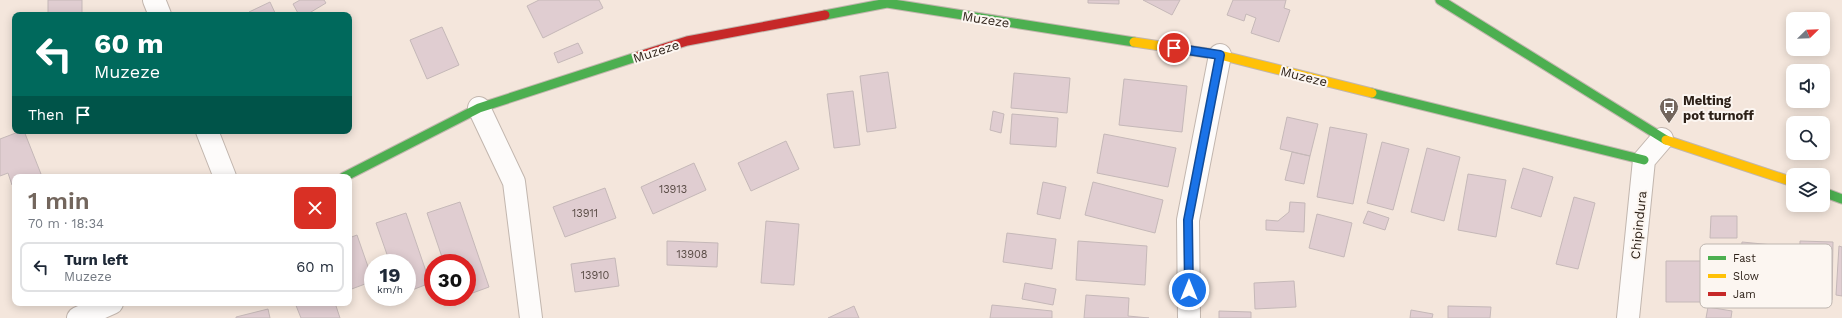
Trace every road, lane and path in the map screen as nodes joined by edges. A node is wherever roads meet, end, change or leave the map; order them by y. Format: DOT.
graph roads {
  1 [pos="154,0"];
  2 [pos="1440,0"];
  3 [pos="159,12"];
  4 [pos="1220,55"];
  5 [pos="479,108"];
  6 [pos="208,134"];
  7 [pos="1662,138"];
  8 [pos="1644,160"];
  9 [pos="224,174"];
  10 [pos="350,174"];
  11 [pos="1786,180"];
  12 [pos="1830,195"];
  13 [pos="1842,199"];
  14 [pos="105,306"];
  15 [pos="78,318"];
  16 [pos="531,318"];
  17 [pos="1189,318"];
  18 [pos="1628,318"];
  1 -- 3 [label="street"];
  2 -- 7 [label="street"];
  4 -- 5 [label="street, Muzeze"];
  4 -- 8 [label="street, Muzeze"];
  4 -- 17 [label="street"];
  5 -- 10 [label="street, Muzeze"];
  5 -- 16 [label="street"];
  6 -- 9 [label="street"];
  7 -- 8 [label="street"];
  7 -- 11 [label="street"];
  8 -- 18 [label="street, Chipindura"];
  12 -- 13 [label="street"];
  14 -- 15 [label="street"];
}
